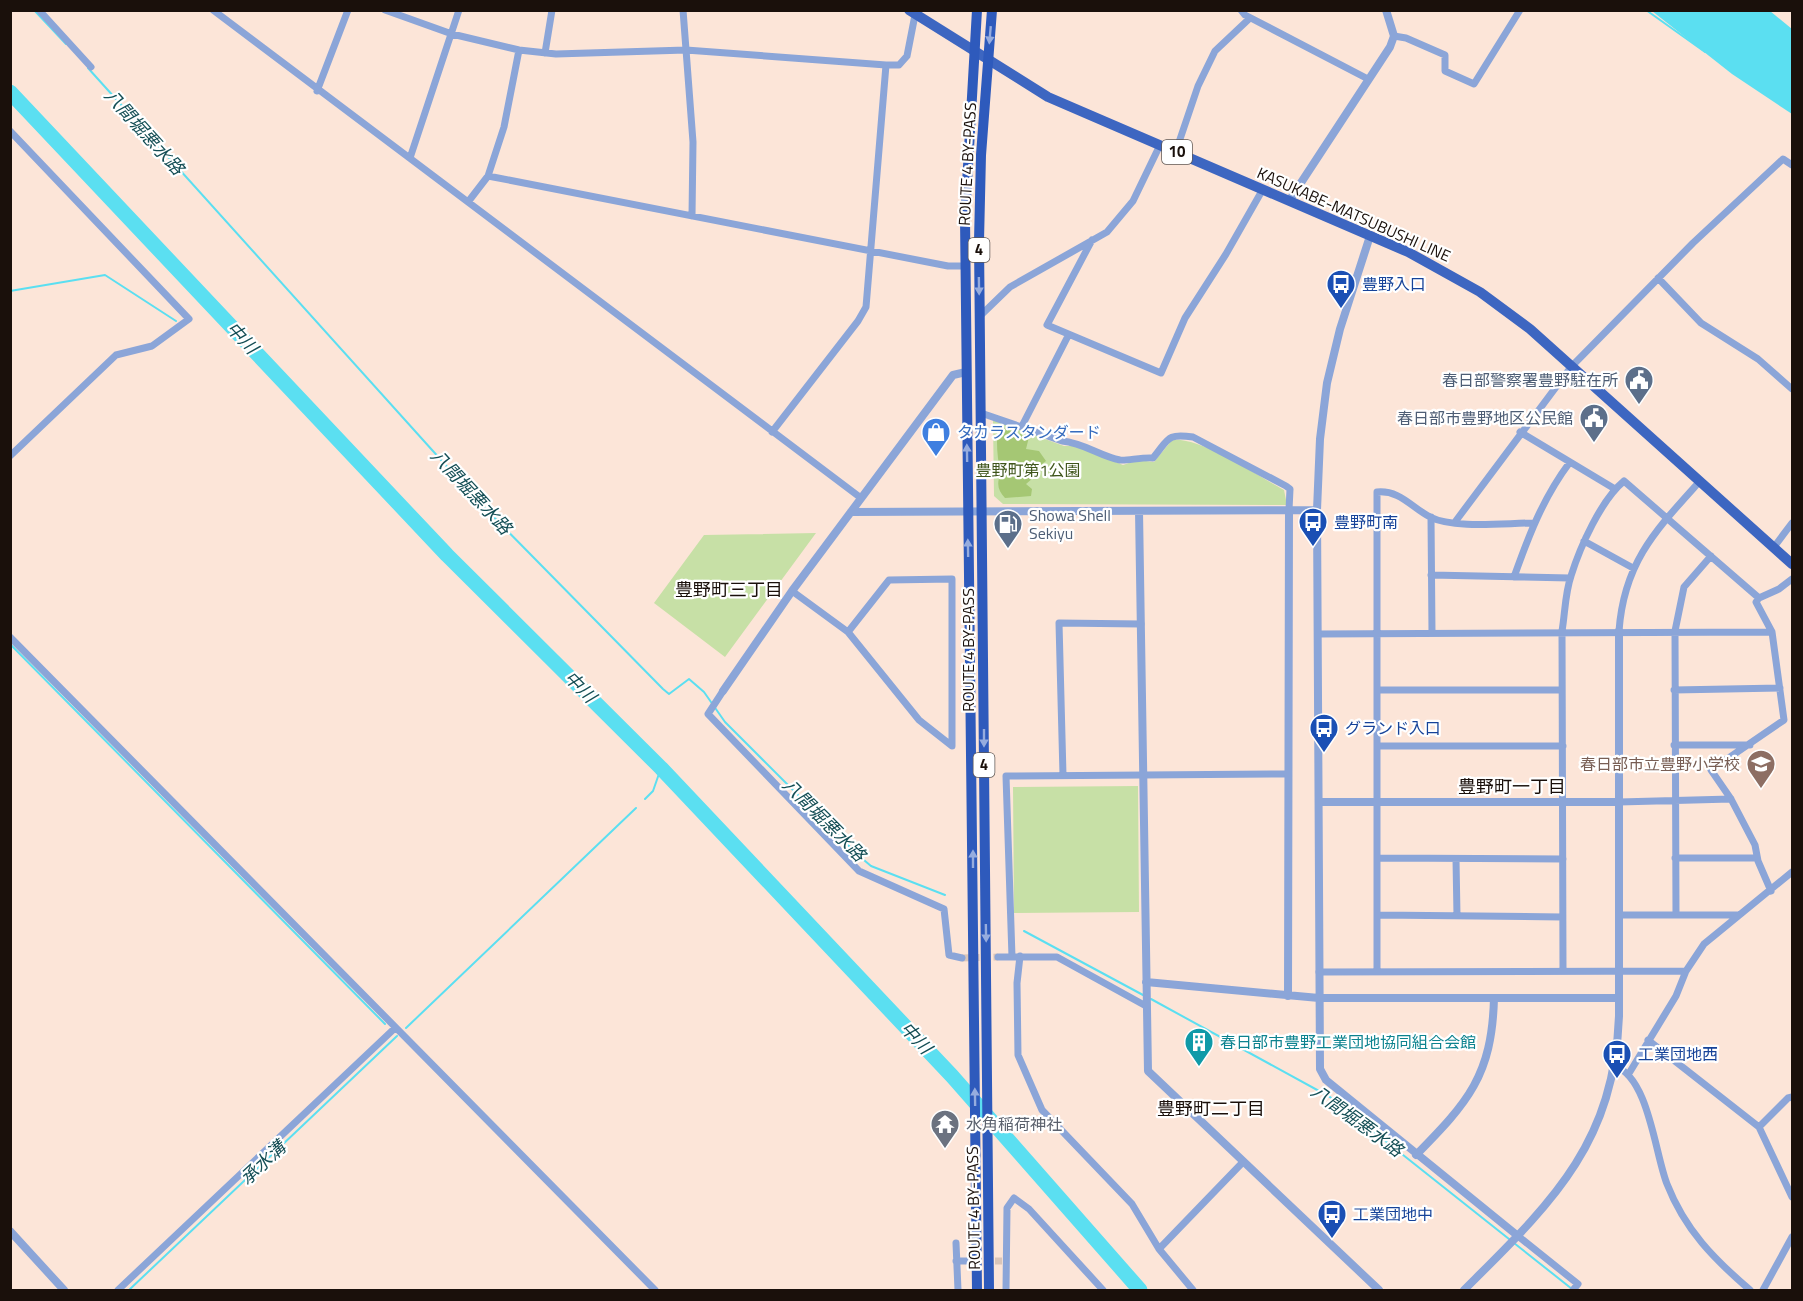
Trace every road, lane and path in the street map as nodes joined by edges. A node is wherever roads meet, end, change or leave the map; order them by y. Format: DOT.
graph roads {
  1 [pos="39,10"];
  2 [pos="213,10"];
  3 [pos="348,10"];
  4 [pos="385,10"];
  5 [pos="459,10"];
  6 [pos="552,10"];
  7 [pos="683,10"];
  8 [pos="977,10"];
  9 [pos="992,10"];
  10 [pos="1241,10"];
  11 [pos="1386,10"];
  12 [pos="1520,10"];
  13 [pos="912,13"];
  14 [pos="1250,18"];
  15 [pos="452,34"];
  16 [pos="1394,36"];
  17 [pos="519,50"];
  18 [pos="686,50"];
  19 [pos="974,51"];
  20 [pos="545,52"];
  21 [pos="988,60"];
  22 [pos="886,65"];
  23 [pos="91,67"];
  24 [pos="1368,79"];
  25 [pos="317,91"];
  26 [pos="10,131"];
  27 [pos="1160,145"];
  28 [pos="1176,151"];
  29 [pos="410,158"];
  30 [pos="1792,165"];
  31 [pos="488,176"];
  32 [pos="1263,189"];
  33 [pos="1289,201"];
  34 [pos="468,202"];
  35 [pos="692,216"];
  36 [pos="1370,236"];
  37 [pos="1092,240"];
  38 [pos="872,251"];
  39 [pos="965,266"];
  40 [pos="1658,278"];
  41 [pos="979,317"];
  42 [pos="1068,336"];
  43 [pos="1571,367"];
  44 [pos="966,372"];
  45 [pos="1792,389"];
  46 [pos="981,414"];
  47 [pos="1022,426"];
  48 [pos="772,432"];
  49 [pos="1520,432"];
  50 [pos="10,456"];
  51 [pos="1570,462"];
  52 [pos="1700,481"];
  53 [pos="1615,489"];
  54 [pos="861,498"];
  55 [pos="1289,510"];
  56 [pos="1317,510"];
  57 [pos="967,511"];
  58 [pos="1139,511"];
  59 [pos="851,512"];
  60 [pos="982,512"];
  61 [pos="1668,516"];
  62 [pos="1431,517"];
  63 [pos="1455,522"];
  64 [pos="1533,523"];
  65 [pos="1792,523"];
  66 [pos="1584,541"];
  67 [pos="1774,547"];
  68 [pos="1711,556"];
  69 [pos="1792,564"];
  70 [pos="1633,568"];
  71 [pos="1431,575"];
  72 [pos="1514,577"];
  73 [pos="1570,578"];
  74 [pos="1792,579"];
  75 [pos="792,591"];
  76 [pos="1759,598"];
  77 [pos="1141,624"];
  78 [pos="1562,631"];
  79 [pos="1619,631"];
  80 [pos="848,632"];
  81 [pos="1675,632"];
  82 [pos="1772,632"];
  83 [pos="1432,633"];
  84 [pos="1318,634"];
  85 [pos="1377,635"];
  86 [pos="10,637"];
  87 [pos="1780,688"];
  88 [pos="1378,690"];
  89 [pos="1562,690"];
  90 [pos="1674,690"];
  91 [pos="723,691"];
  92 [pos="1674,745"];
  93 [pos="1750,745"];
  94 [pos="1378,746"];
  95 [pos="1563,746"];
  96 [pos="1287,774"];
  97 [pos="1063,775"];
  98 [pos="1142,775"];
  99 [pos="1731,799"];
  100 [pos="1675,801"];
  101 [pos="1319,802"];
  102 [pos="1563,802"];
  103 [pos="1619,802"];
  104 [pos="1378,803"];
  105 [pos="1378,858"];
  106 [pos="1675,858"];
  107 [pos="1757,858"];
  108 [pos="1456,859"];
  109 [pos="1563,859"];
  110 [pos="1792,872"];
  111 [pos="1771,891"];
  112 [pos="1378,915"];
  113 [pos="1618,915"];
  114 [pos="1676,915"];
  115 [pos="1738,915"];
  116 [pos="1457,916"];
  117 [pos="1562,917"];
  118 [pos="1016,956"];
  119 [pos="998,957"];
  120 [pos="962,958"];
  121 [pos="1377,971"];
  122 [pos="1563,971"];
  123 [pos="1619,971"];
  124 [pos="1686,971"];
  125 [pos="1319,972"];
  126 [pos="1146,986"];
  127 [pos="1288,996"];
  128 [pos="1319,998"];
  129 [pos="1494,998"];
  130 [pos="1619,998"];
  131 [pos="1146,1004"];
  132 [pos="395,1028"];
  133 [pos="1648,1040"];
  134 [pos="1615,1066"];
  135 [pos="1628,1075"];
  136 [pos="1792,1097"];
  137 [pos="1759,1127"];
  138 [pos="1416,1155"];
  139 [pos="1243,1162"];
  140 [pos="1792,1197"];
  141 [pos="10,1231"];
  142 [pos="1517,1237"];
  143 [pos="1792,1237"];
  144 [pos="956,1243"];
  145 [pos="1159,1249"];
  146 [pos="956,1261"];
  147 [pos="969,1261"];
  148 [pos="1575,1288"];
  149 [pos="64,1290"];
  150 [pos="118,1290"];
  151 [pos="655,1290"];
  152 [pos="958,1290"];
  153 [pos="977,1290"];
  154 [pos="989,1290"];
  155 [pos="1006,1290"];
  156 [pos="1103,1290"];
  157 [pos="1193,1290"];
  158 [pos="1379,1290"];
  159 [pos="1464,1290"];
  160 [pos="1750,1290"];
  161 [pos="1763,1290"];
  1 -- 23 [label="street"];
  2 -- 25 [label="street"];
  3 -- 25 [label="street"];
  4 -- 15 [label="street"];
  5 -- 15 [label="street"];
  6 -- 20 [label="street"];
  7 -- 18 [label="street"];
  8 -- 19 [label="highway, ROUTE 4 BY-PASS / 4"];
  9 -- 21 [label="highway, ROUTE 4 BY-PASS / 4, one-way"];
  10 -- 14 [label="street"];
  11 -- 16 [label="street"];
  12 -- 16 [label="street"];
  13 -- 19 [label="main road, KASUKABE-MATSUBUSHI LINE / 10"];
  13 -- 22 [label="street"];
  14 -- 24 [label="street"];
  14 -- 28 [label="street"];
  15 -- 17 [label="street"];
  15 -- 29 [label="street"];
  16 -- 24 [label="street"];
  17 -- 20 [label="street"];
  17 -- 31 [label="street"];
  18 -- 20 [label="street"];
  18 -- 22 [label="street"];
  18 -- 35 [label="street"];
  19 -- 21 [label="main road, KASUKABE-MATSUBUSHI LINE / 10"];
  19 -- 39 [label="highway, ROUTE 4 BY-PASS / 4"];
  21 -- 27 [label="main road, KASUKABE-MATSUBUSHI LINE / 10"];
  21 -- 41 [label="highway, ROUTE 4 BY-PASS / 4, one-way"];
  22 -- 38 [label="street"];
  24 -- 33 [label="street"];
  25 -- 29 [label="street"];
  26 -- 50 [label="street"];
  27 -- 28 [label="main road, KASUKABE-MATSUBUSHI LINE / 10"];
  27 -- 37 [label="street"];
  28 -- 32 [label="main road, KASUKABE-MATSUBUSHI LINE / 10"];
  29 -- 34 [label="street"];
  30 -- 40 [label="street"];
  31 -- 34 [label="street"];
  31 -- 35 [label="street"];
  32 -- 33 [label="main road, KASUKABE-MATSUBUSHI LINE / 10"];
  32 -- 42 [label="street"];
  33 -- 36 [label="main road, KASUKABE-MATSUBUSHI LINE / 10"];
  34 -- 48 [label="street"];
  35 -- 38 [label="street"];
  36 -- 43 [label="main road, KASUKABE-MATSUBUSHI LINE / 10"];
  36 -- 56 [label="street"];
  37 -- 41 [label="street"];
  37 -- 42 [label="street"];
  38 -- 39 [label="street"];
  38 -- 48 [label="street"];
  39 -- 44 [label="highway, ROUTE 4 BY-PASS / 4"];
  40 -- 43 [label="street"];
  40 -- 45 [label="street"];
  41 -- 46 [label="highway, ROUTE 4 BY-PASS / 4"];
  42 -- 47 [label="street"];
  43 -- 49 [label="street"];
  43 -- 52 [label="main road, KASUKABE-MATSUBUSHI LINE / 10"];
  44 -- 54 [label="street"];
  57 -- 44 [label="highway, ROUTE 4 BY-PASS / 4, one-way"];
  46 -- 47 [label="street"];
  46 -- 60 [label="highway, ROUTE 4 BY-PASS / 4"];
  47 -- 55 [label="street"];
  48 -- 54 [label="street"];
  49 -- 51 [label="street"];
  49 -- 63 [label="street"];
  51 -- 53 [label="street"];
  51 -- 64 [label="street"];
  52 -- 61 [label="street"];
  52 -- 67 [label="main road, KASUKABE-MATSUBUSHI LINE / 10"];
  53 -- 61 [label="street"];
  53 -- 66 [label="street"];
  54 -- 59 [label="street"];
  55 -- 56 [label="street"];
  55 -- 58 [label="street"];
  55 -- 96 [label="street"];
  56 -- 84 [label="street"];
  57 -- 59 [label="street"];
  57 -- 60 [label="street"];
  153 -- 57 [label="highway, ROUTE 4 BY-PASS / 4, one-way"];
  58 -- 60 [label="street"];
  58 -- 77 [label="street"];
  59 -- 75 [label="street"];
  60 -- 154 [label="highway, ROUTE 4 BY-PASS / 4, one-way"];
  61 -- 68 [label="street"];
  61 -- 70 [label="street"];
  62 -- 63 [label="street"];
  62 -- 71 [label="street"];
  62 -- 85 [label="street"];
  63 -- 64 [label="street"];
  64 -- 72 [label="street"];
  65 -- 67 [label="street"];
  66 -- 70 [label="street"];
  66 -- 73 [label="street"];
  67 -- 69 [label="main road, KASUKABE-MATSUBUSHI LINE / 10"];
  68 -- 76 [label="street"];
  68 -- 81 [label="street"];
  70 -- 79 [label="street"];
  71 -- 72 [label="street"];
  71 -- 83 [label="street"];
  72 -- 73 [label="street"];
  73 -- 78 [label="street"];
  74 -- 76 [label="street"];
  75 -- 80 [label="street"];
  75 -- 91 [label="street"];
  76 -- 82 [label="street"];
  77 -- 97 [label="street"];
  77 -- 98 [label="street"];
  78 -- 79 [label="street"];
  78 -- 83 [label="street"];
  78 -- 89 [label="street"];
  79 -- 81 [label="street"];
  79 -- 103 [label="street"];
  80 -- 80 [label="street"];
  81 -- 82 [label="street"];
  81 -- 90 [label="street"];
  82 -- 87 [label="street"];
  83 -- 85 [label="street"];
  84 -- 85 [label="street"];
  84 -- 101 [label="street"];
  85 -- 88 [label="street"];
  86 -- 132 [label="street"];
  87 -- 90 [label="street"];
  87 -- 93 [label="street"];
  88 -- 89 [label="street"];
  88 -- 94 [label="street"];
  89 -- 95 [label="street"];
  90 -- 92 [label="street"];
  91 -- 120 [label="street"];
  92 -- 93 [label="street"];
  92 -- 100 [label="street"];
  93 -- 99 [label="street"];
  94 -- 95 [label="street"];
  94 -- 104 [label="street"];
  95 -- 102 [label="street"];
  96 -- 98 [label="street"];
  96 -- 127 [label="street"];
  97 -- 98 [label="street"];
  97 -- 118 [label="street"];
  98 -- 126 [label="street"];
  99 -- 100 [label="street"];
  99 -- 107 [label="street"];
  100 -- 103 [label="street"];
  100 -- 106 [label="street"];
  101 -- 104 [label="street"];
  101 -- 125 [label="street"];
  102 -- 103 [label="street"];
  102 -- 104 [label="street"];
  102 -- 109 [label="street"];
  103 -- 113 [label="street"];
  104 -- 105 [label="street"];
  105 -- 108 [label="street"];
  105 -- 112 [label="street"];
  106 -- 107 [label="street"];
  106 -- 114 [label="street"];
  107 -- 111 [label="street"];
  108 -- 109 [label="street"];
  108 -- 116 [label="street"];
  109 -- 117 [label="street"];
  110 -- 111 [label="street"];
  111 -- 115 [label="street"];
  112 -- 116 [label="street"];
  112 -- 121 [label="street"];
  113 -- 114 [label="street"];
  113 -- 123 [label="street"];
  114 -- 115 [label="street"];
  115 -- 124 [label="street"];
  116 -- 117 [label="street"];
  117 -- 122 [label="street"];
  118 -- 119 [label="street"];
  118 -- 131 [label="street"];
  118 -- 145 [label="street"];
  121 -- 122 [label="street"];
  121 -- 125 [label="street"];
  122 -- 123 [label="street"];
  123 -- 124 [label="street"];
  123 -- 130 [label="street"];
  124 -- 133 [label="street"];
  125 -- 128 [label="street"];
  126 -- 127 [label="street"];
  126 -- 131 [label="street"];
  127 -- 128 [label="street"];
  128 -- 129 [label="street"];
  128 -- 138 [label="street"];
  129 -- 130 [label="street"];
  129 -- 138 [label="street"];
  130 -- 134 [label="street"];
  131 -- 139 [label="street"];
  132 -- 150 [label="street"];
  132 -- 151 [label="street"];
  133 -- 135 [label="street"];
  133 -- 137 [label="street"];
  134 -- 135 [label="street"];
  134 -- 142 [label="street"];
  135 -- 160 [label="street"];
  136 -- 137 [label="street"];
  137 -- 140 [label="street"];
  138 -- 142 [label="street"];
  139 -- 145 [label="street"];
  139 -- 158 [label="street"];
  141 -- 149 [label="street"];
  142 -- 148 [label="street"];
  142 -- 159 [label="street"];
  143 -- 161 [label="street"];
  144 -- 146 [label="street"];
  145 -- 157 [label="street"];
  146 -- 147 [label="street"];
  146 -- 152 [label="street"];
  155 -- 156 [label="street"];
}
